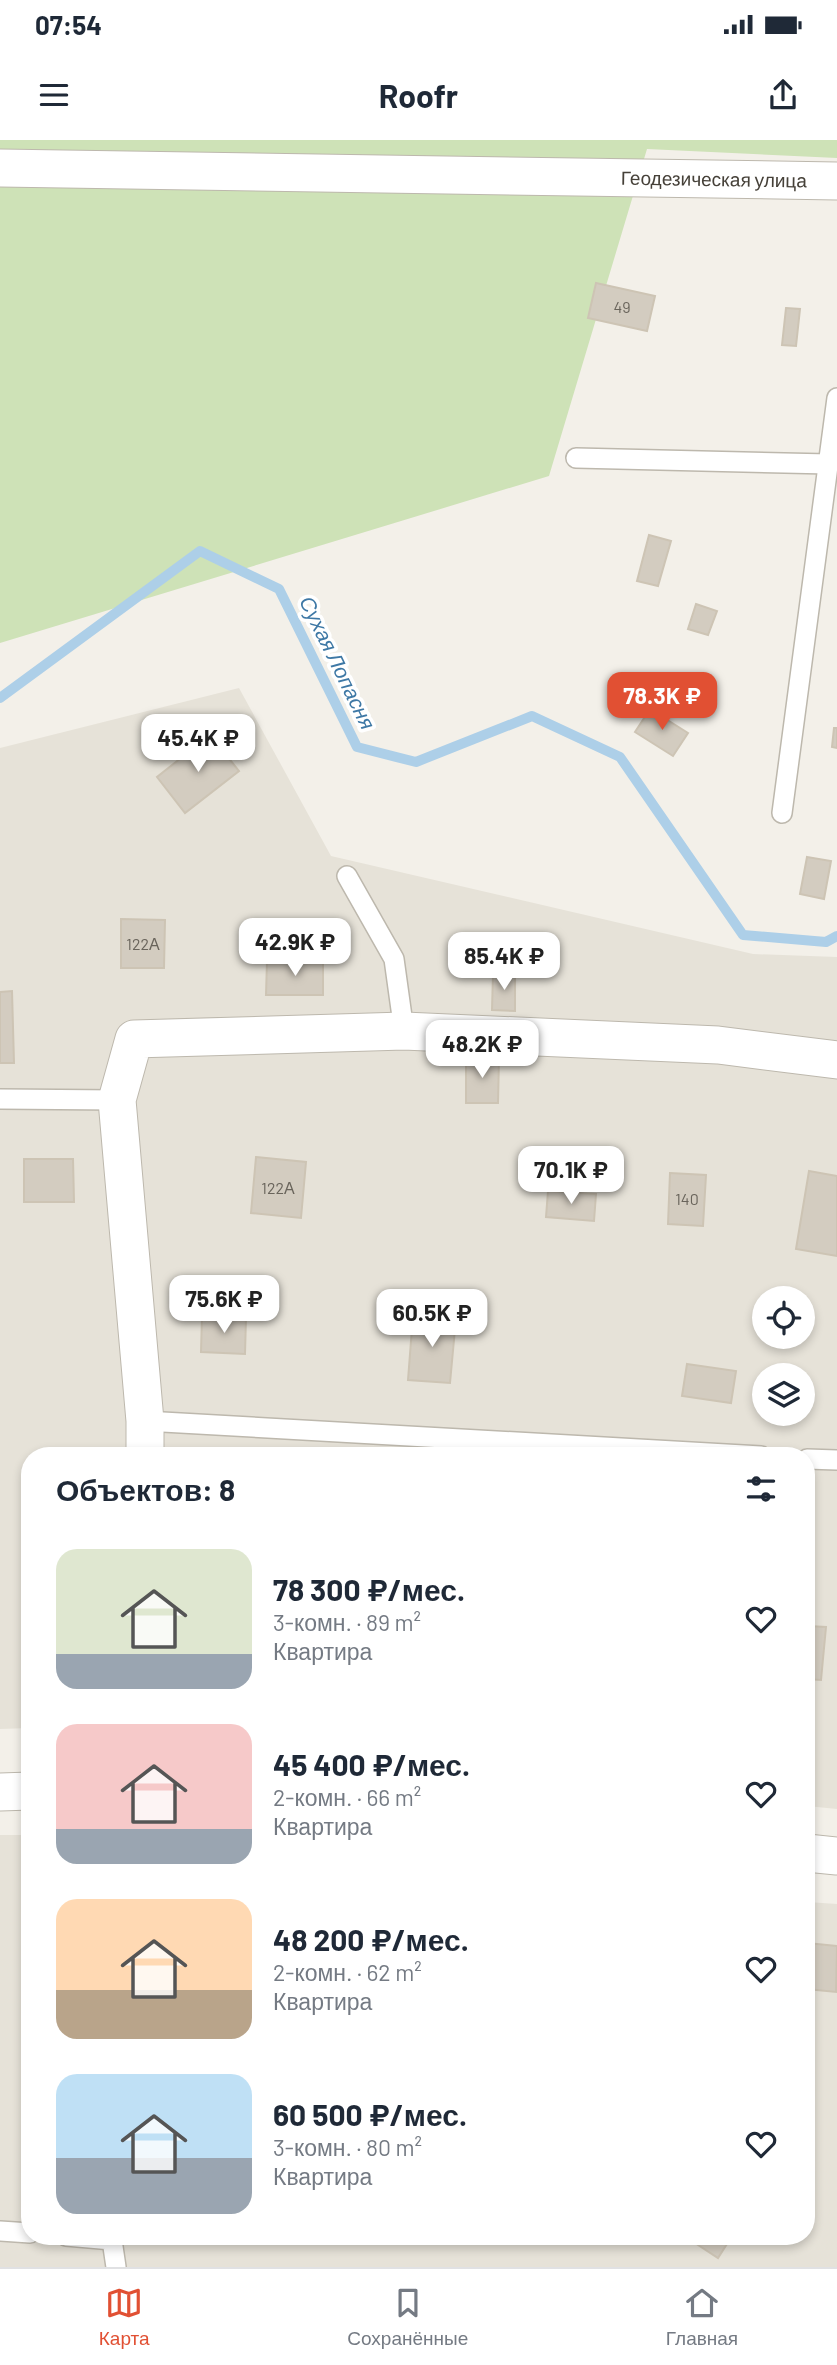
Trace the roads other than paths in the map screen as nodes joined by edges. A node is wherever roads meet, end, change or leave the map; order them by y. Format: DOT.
graph roads {
  1 [pos="0,167"];
  2 [pos="837,181"];
  3 [pos="837,398"];
  4 [pos="576,458"];
  5 [pos="829,464"];
  6 [pos="782,813"];
  7 [pos="347,876"];
  8 [pos="404,1031"];
  9 [pos="837,1060"];
  10 [pos="0,1098"];
  11 [pos="117,1100"];
  12 [pos="145,1438"];
  13 [pos="453,1447"];
  14 [pos="815,1459"];
  15 [pos="837,1460"];
  16 [pos="21,1791"];
  17 [pos="0,1792"];
  18 [pos="815,1854"];
  19 [pos="837,1856"];
  20 [pos="0,2231"];
  21 [pos="21,2233"];
  22 [pos="113,2245"];
  23 [pos="116,2267"];
  1 -- 2 [label="street, Геодезическая улица"];
  3 -- 5 [label="lane"];
  4 -- 5 [label="lane"];
  5 -- 6 [label="lane"];
  7 -- 8 [label="lane"];
  8 -- 9 [label="street"];
  8 -- 11 [label="street"];
  10 -- 11 [label="lane"];
  11 -- 12 [label="street"];
  12 -- 13 [label="lane"];
  14 -- 15 [label="lane"];
  16 -- 17 [label="street"];
  18 -- 19 [label="street"];
  20 -- 21 [label="lane"];
  22 -- 23 [label="lane"];
}
